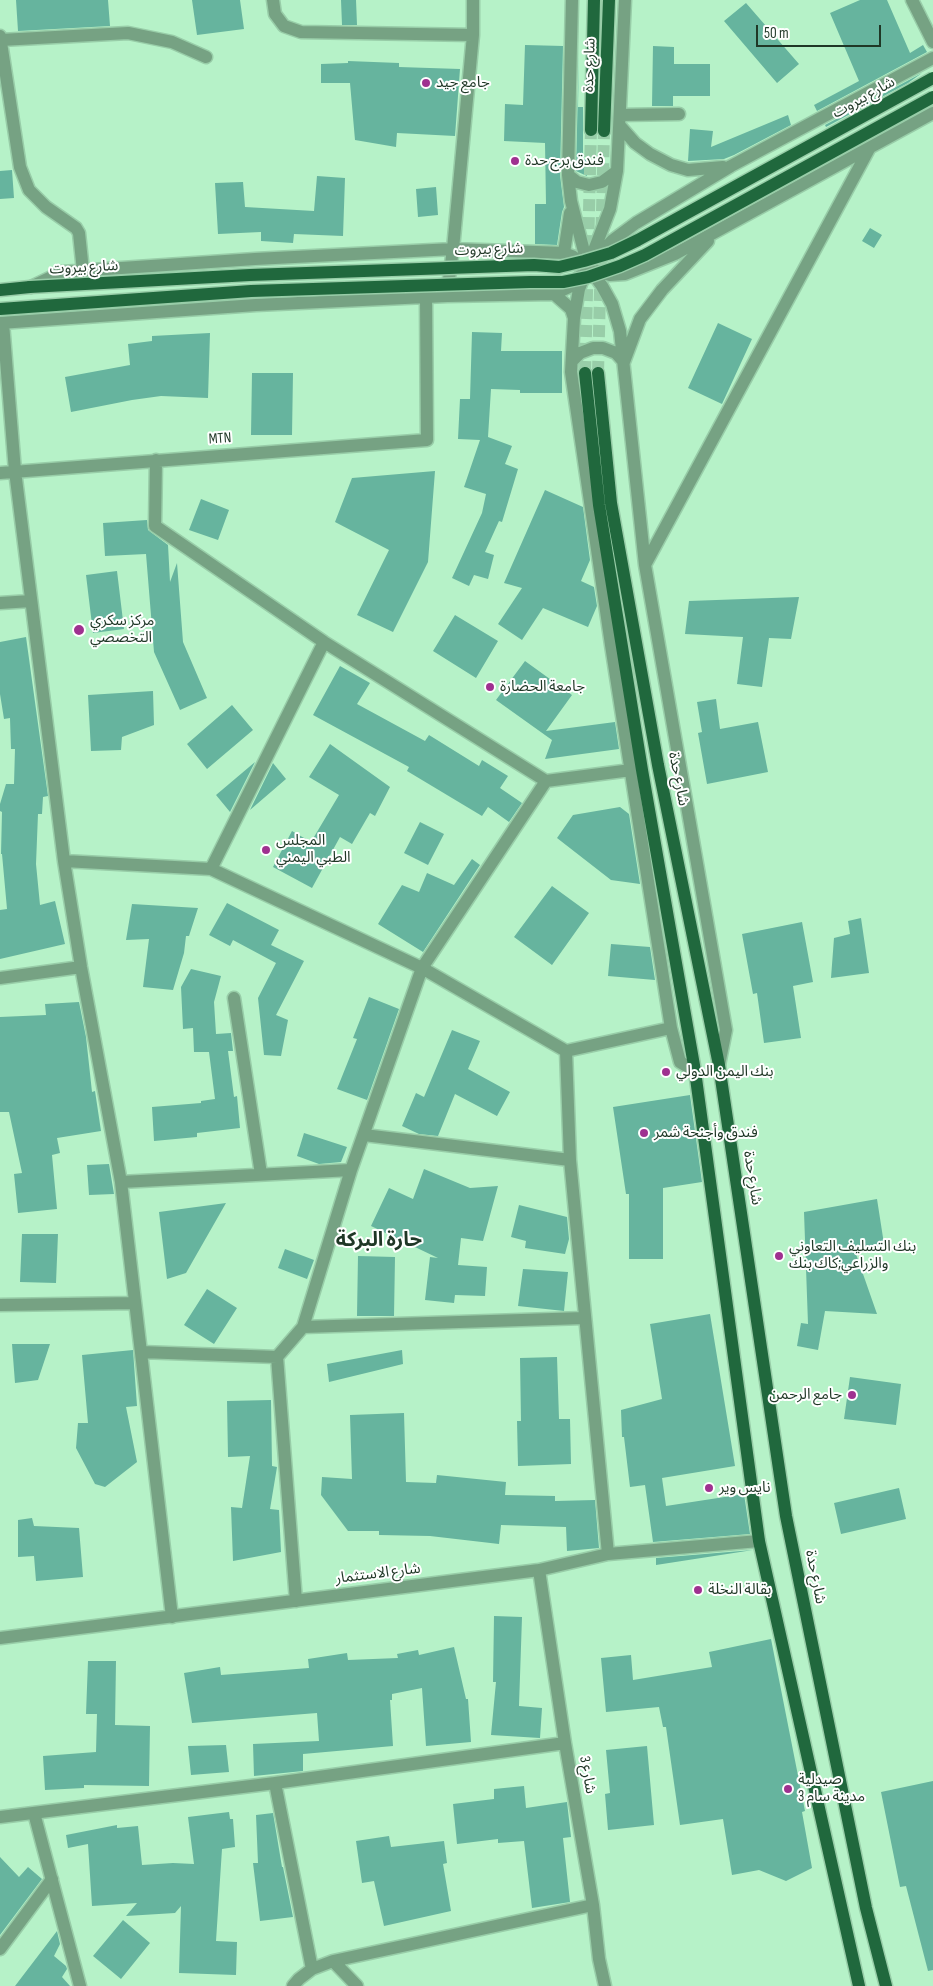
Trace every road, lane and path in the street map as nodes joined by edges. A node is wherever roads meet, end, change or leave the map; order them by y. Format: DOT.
graph roads {
  1 [pos="273,0"];
  2 [pos="473,0"];
  3 [pos="572,0"];
  4 [pos="594,0"];
  5 [pos="609,0"];
  6 [pos="625,0"];
  7 [pos="912,0"];
  8 [pos="473,34"];
  9 [pos="0,38"];
  10 [pos="933,42"];
  11 [pos="206,57"];
  12 [pos="933,58"];
  13 [pos="933,78"];
  14 [pos="933,97"];
  15 [pos="679,114"];
  16 [pos="933,114"];
  17 [pos="620,121"];
  18 [pos="591,130"];
  19 [pos="604,131"];
  20 [pos="869,149"];
  21 [pos="730,166"];
  22 [pos="617,171"];
  23 [pos="568,175"];
  24 [pos="571,200"];
  25 [pos="717,232"];
  26 [pos="453,249"];
  27 [pos="564,253"];
  28 [pos="588,267"];
  29 [pos="83,271"];
  30 [pos="30,287"];
  31 [pos="0,290"];
  32 [pos="554,294"];
  33 [pos="447,296"];
  34 [pos="426,297"];
  35 [pos="0,309"];
  36 [pos="574,318"];
  37 [pos="2,323"];
  38 [pos="572,361"];
  39 [pos="624,362"];
  40 [pos="156,460"];
  41 [pos="15,471"];
  42 [pos="0,473"];
  43 [pos="645,565"];
  44 [pos="31,601"];
  45 [pos="0,603"];
  46 [pos="324,642"];
  47 [pos="631,770"];
  48 [pos="546,781"];
  49 [pos="64,861"];
  50 [pos="211,869"];
  51 [pos="81,968"];
  52 [pos="422,968"];
  53 [pos="0,978"];
  54 [pos="234,998"];
  55 [pos="671,1028"];
  56 [pos="566,1051"];
  57 [pos="719,1065"];
  58 [pos="695,1071"];
  59 [pos="364,1135"];
  60 [pos="570,1160"];
  61 [pos="351,1170"];
  62 [pos="261,1174"];
  63 [pos="121,1182"];
  64 [pos="135,1303"];
  65 [pos="0,1305"];
  66 [pos="584,1318"];
  67 [pos="303,1327"];
  68 [pos="141,1352"];
  69 [pos="277,1356"];
  70 [pos="759,1541"];
  71 [pos="608,1554"];
  72 [pos="539,1570"];
  73 [pos="296,1601"];
  74 [pos="172,1617"];
  75 [pos="0,1638"];
  76 [pos="565,1743"];
  77 [pos="274,1783"];
  78 [pos="34,1813"];
  79 [pos="0,1817"];
  80 [pos="52,1879"];
  81 [pos="593,1906"];
  82 [pos="0,1949"];
  83 [pos="333,1961"];
  84 [pos="312,1969"];
  85 [pos="80,1986"];
  86 [pos="293,1986"];
  87 [pos="357,1986"];
  88 [pos="605,1986"];
  89 [pos="859,1986"];
  90 [pos="886,1986"];
  1 -- 8 [label="street"];
  2 -- 8 [label="street"];
  3 -- 23 [label="street"];
  4 -- 18 [label="main road, شارع حدة"];
  5 -- 19 [label="main road, شارع حدة"];
  6 -- 17 [label="street"];
  7 -- 10 [label="street"];
  8 -- 26 [label="street"];
  9 -- 11 [label="street"];
  9 -- 29 [label="street"];
  12 -- 21 [label="street"];
  13 -- 30 [label="main road, شارع بيروت, bridge"];
  14 -- 35 [label="main road, bridge"];
  15 -- 17 [label="street"];
  16 -- 20 [label="street"];
  17 -- 21 [label="street"];
  17 -- 22 [label="street"];
  20 -- 25 [label="street"];
  20 -- 43 [label="street"];
  21 -- 28 [label="street"];
  22 -- 23 [label="street"];
  22 -- 28 [label="street"];
  23 -- 24 [label="street"];
  24 -- 27 [label="street"];
  24 -- 28 [label="street"];
  25 -- 28 [label="street"];
  25 -- 39 [label="street"];
  26 -- 27 [label="street"];
  26 -- 29 [label="street"];
  26 -- 33 [label="street"];
  27 -- 28 [label="street"];
  28 -- 32 [label="street"];
  28 -- 36 [label="street"];
  28 -- 39 [label="street"];
  29 -- 30 [label="street"];
  30 -- 31 [label="main road, شارع بيروت"];
  32 -- 33 [label="street"];
  32 -- 36 [label="street"];
  33 -- 34 [label="street"];
  34 -- 37 [label="street"];
  34 -- 40 [label="street, MTN"];
  36 -- 38 [label="street"];
  37 -- 41 [label="street"];
  38 -- 39 [label="street"];
  38 -- 47 [label="street"];
  39 -- 43 [label="street"];
  40 -- 41 [label="street, MTN"];
  40 -- 46 [label="street"];
  41 -- 42 [label="street, MTN"];
  41 -- 44 [label="street"];
  43 -- 57 [label="street"];
  44 -- 45 [label="street"];
  44 -- 49 [label="street"];
  46 -- 48 [label="street"];
  46 -- 50 [label="street"];
  47 -- 48 [label="street"];
  47 -- 55 [label="street"];
  48 -- 52 [label="street"];
  49 -- 50 [label="street"];
  49 -- 51 [label="street"];
  50 -- 52 [label="street"];
  51 -- 53 [label="street"];
  51 -- 63 [label="street"];
  52 -- 56 [label="street"];
  52 -- 59 [label="street"];
  54 -- 62 [label="street"];
  55 -- 56 [label="street"];
  55 -- 58 [label="street"];
  56 -- 60 [label="street"];
  57 -- 58 [label="main road, شارع حدة"];
  57 -- 90 [label="main road, شارع حدة"];
  58 -- 70 [label="main road, شارع حدة"];
  59 -- 60 [label="street"];
  59 -- 61 [label="street"];
  60 -- 66 [label="street"];
  61 -- 62 [label="street"];
  61 -- 67 [label="street"];
  62 -- 63 [label="street"];
  63 -- 64 [label="street"];
  64 -- 65 [label="street"];
  64 -- 68 [label="street"];
  66 -- 67 [label="street"];
  66 -- 71 [label="street"];
  67 -- 69 [label="street"];
  68 -- 69 [label="street"];
  68 -- 74 [label="street"];
  69 -- 73 [label="street"];
  70 -- 71 [label="street, شارع الاستثمار"];
  70 -- 89 [label="main road, شارع حدة"];
  71 -- 72 [label="street, شارع الاستثمار"];
  72 -- 73 [label="street, شارع الاستثمار"];
  72 -- 76 [label="street, شارع 3"];
  73 -- 74 [label="street, شارع الاستثمار"];
  74 -- 75 [label="street, شارع الاستثمار"];
  76 -- 77 [label="street"];
  76 -- 81 [label="street, شارع 3"];
  77 -- 78 [label="street"];
  77 -- 84 [label="street"];
  78 -- 79 [label="street"];
  78 -- 80 [label="street"];
  80 -- 82 [label="street"];
  80 -- 85 [label="street"];
  81 -- 83 [label="street"];
  81 -- 88 [label="street, شارع 3"];
  83 -- 84 [label="street"];
  83 -- 87 [label="street"];
  84 -- 86 [label="street"];
}
